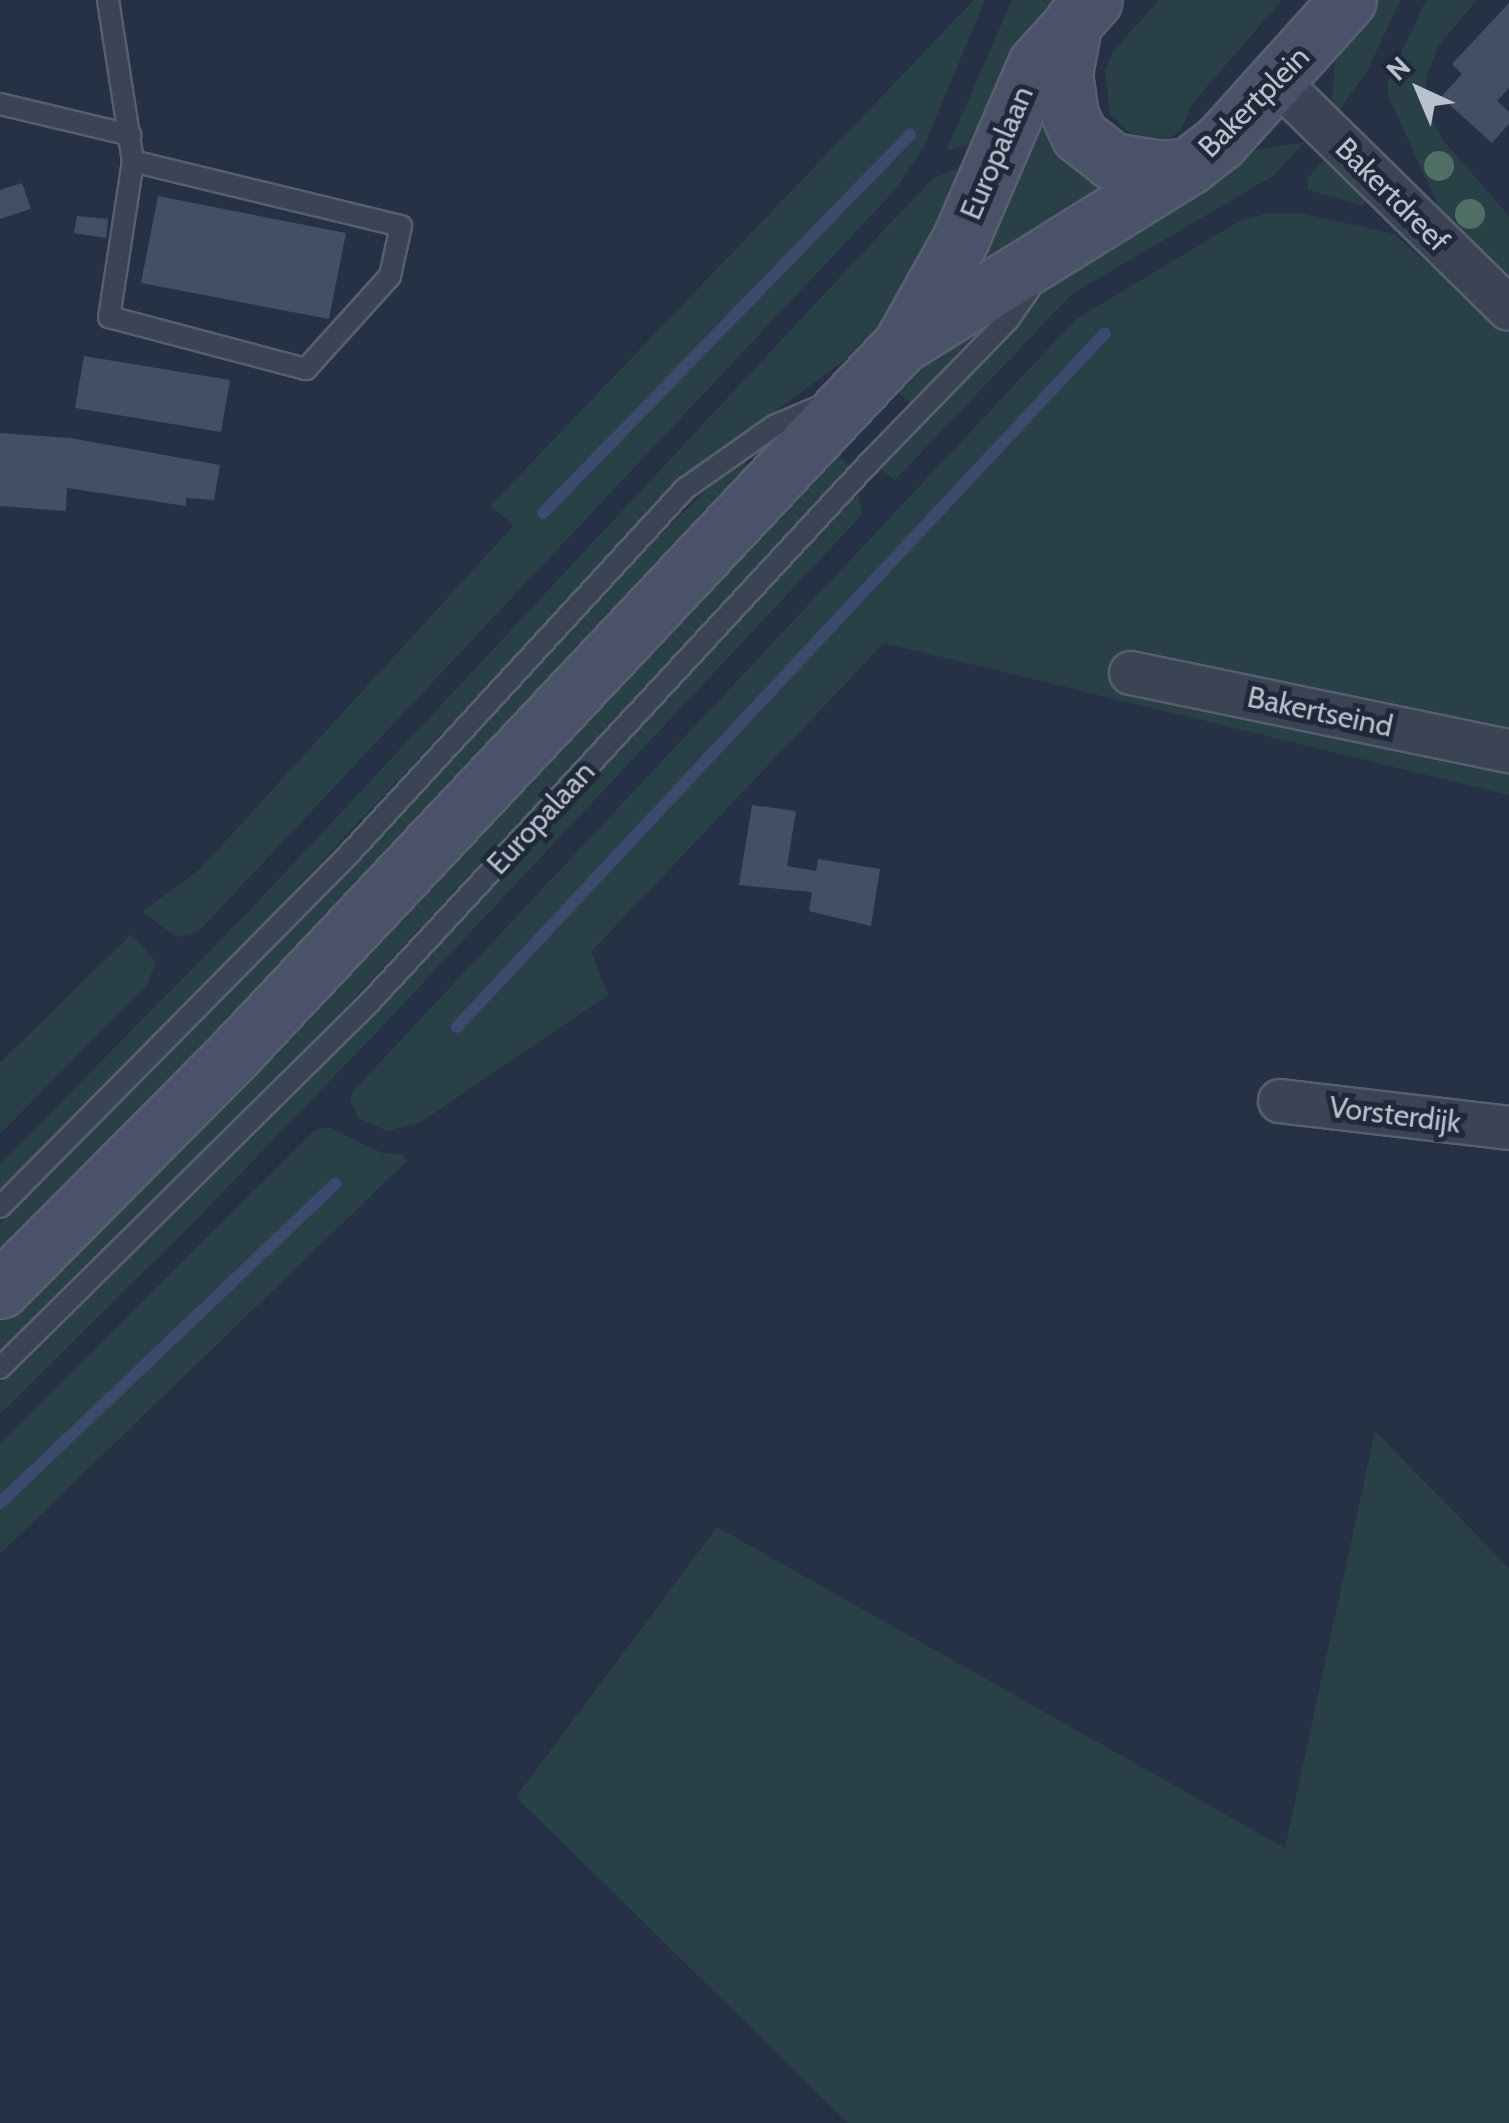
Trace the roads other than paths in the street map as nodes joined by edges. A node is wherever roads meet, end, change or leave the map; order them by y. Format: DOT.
graph roads {
  1 [pos="108,0"];
  2 [pos="1084,10"];
  3 [pos="1329,12"];
  4 [pos="1277,81"];
  5 [pos="0,104"];
  6 [pos="130,135"];
  7 [pos="134,161"];
  8 [pos="1189,166"];
  9 [pos="1058,248"];
  10 [pos="1509,308"];
  11 [pos="901,345"];
  12 [pos="860,389"];
  13 [pos="1130,674"];
  14 [pos="1509,752"];
  15 [pos="1280,1101"];
  16 [pos="1509,1128"];
  17 [pos="0,1207"];
  18 [pos="0,1290"];
  19 [pos="0,1368"];
  1 -- 6 [label="lane"];
  2 -- 8 [label="main road"];
  2 -- 11 [label="main road, Europalaan"];
  3 -- 4 [label="main road, Bakertplein"];
  4 -- 8 [label="main road, Bakertplein"];
  4 -- 10 [label="street, Bakertdreef"];
  5 -- 6 [label="lane"];
  6 -- 7 [label="lane"];
  7 -- 7 [label="lane"];
  8 -- 9 [label="main road, Europalaan"];
  9 -- 11 [label="main road, Europalaan"];
  9 -- 19 [label="lane, Europalaan"];
  11 -- 12 [label="main road, Europalaan"];
  12 -- 17 [label="lane, Europalaan"];
  12 -- 18 [label="main road, Europalaan"];
  13 -- 14 [label="street, Bakertseind"];
  15 -- 16 [label="street, Vorsterdijk"];
}
